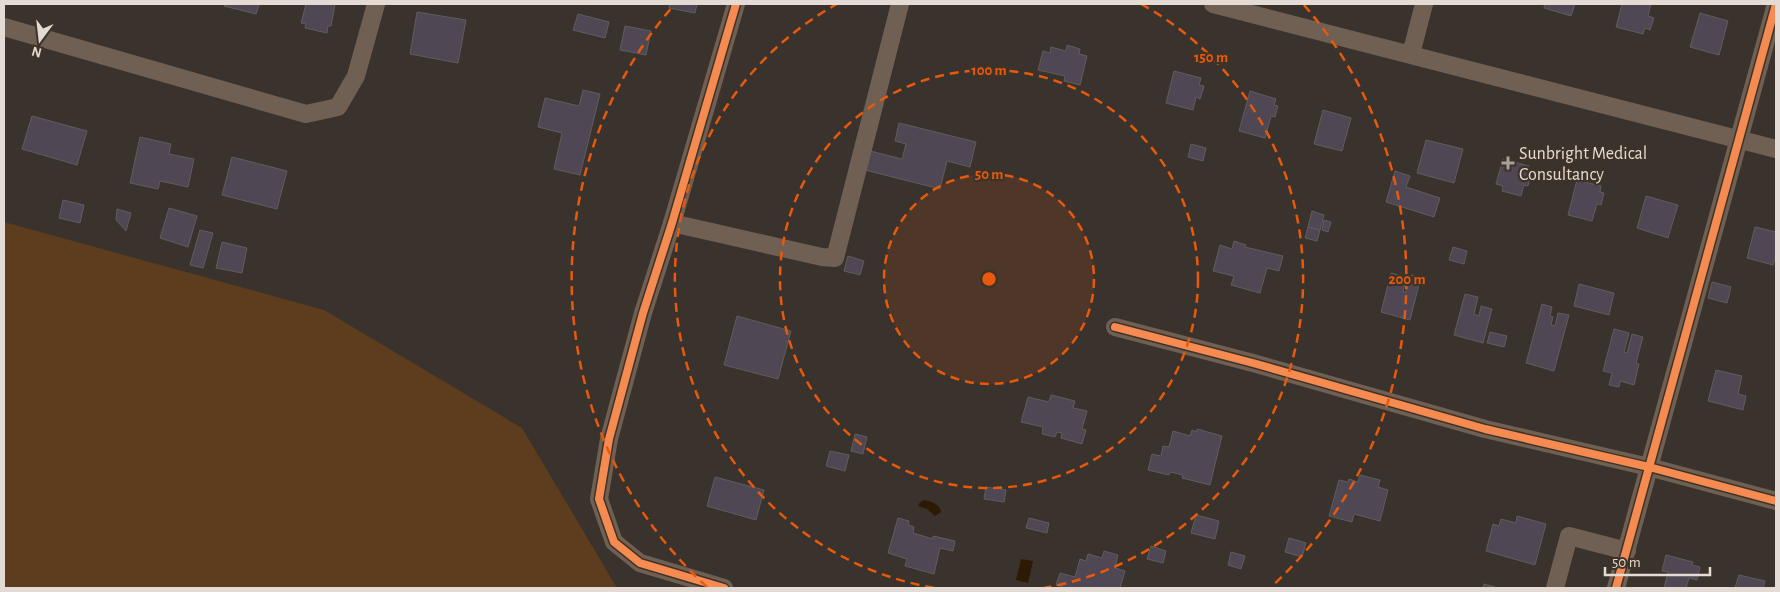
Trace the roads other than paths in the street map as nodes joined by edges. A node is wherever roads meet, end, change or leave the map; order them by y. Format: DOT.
graph roads {
  1 [pos="376,4"];
  2 [pos="736,4"];
  3 [pos="900,4"];
  4 [pos="1213,4"];
  5 [pos="1424,4"];
  6 [pos="1776,4"];
  7 [pos="4,27"];
  8 [pos="1411,54"];
  9 [pos="1740,139"];
  10 [pos="1776,149"];
  11 [pos="672,223"];
  12 [pos="1115,327"];
  13 [pos="1648,468"];
  14 [pos="1776,501"];
  15 [pos="1628,552"];
  16 [pos="724,588"];
  17 [pos="1555,588"];
  18 [pos="1616,588"];
  1 -- 7 [label="street"];
  2 -- 11 [label="street"];
  3 -- 11 [label="street"];
  4 -- 8 [label="street"];
  5 -- 8 [label="street"];
  6 -- 9 [label="street"];
  8 -- 9 [label="street"];
  9 -- 10 [label="street"];
  9 -- 13 [label="street"];
  11 -- 16 [label="street"];
  12 -- 13 [label="street"];
  13 -- 14 [label="street"];
  13 -- 15 [label="street"];
  15 -- 17 [label="street"];
  15 -- 18 [label="street"];
}
